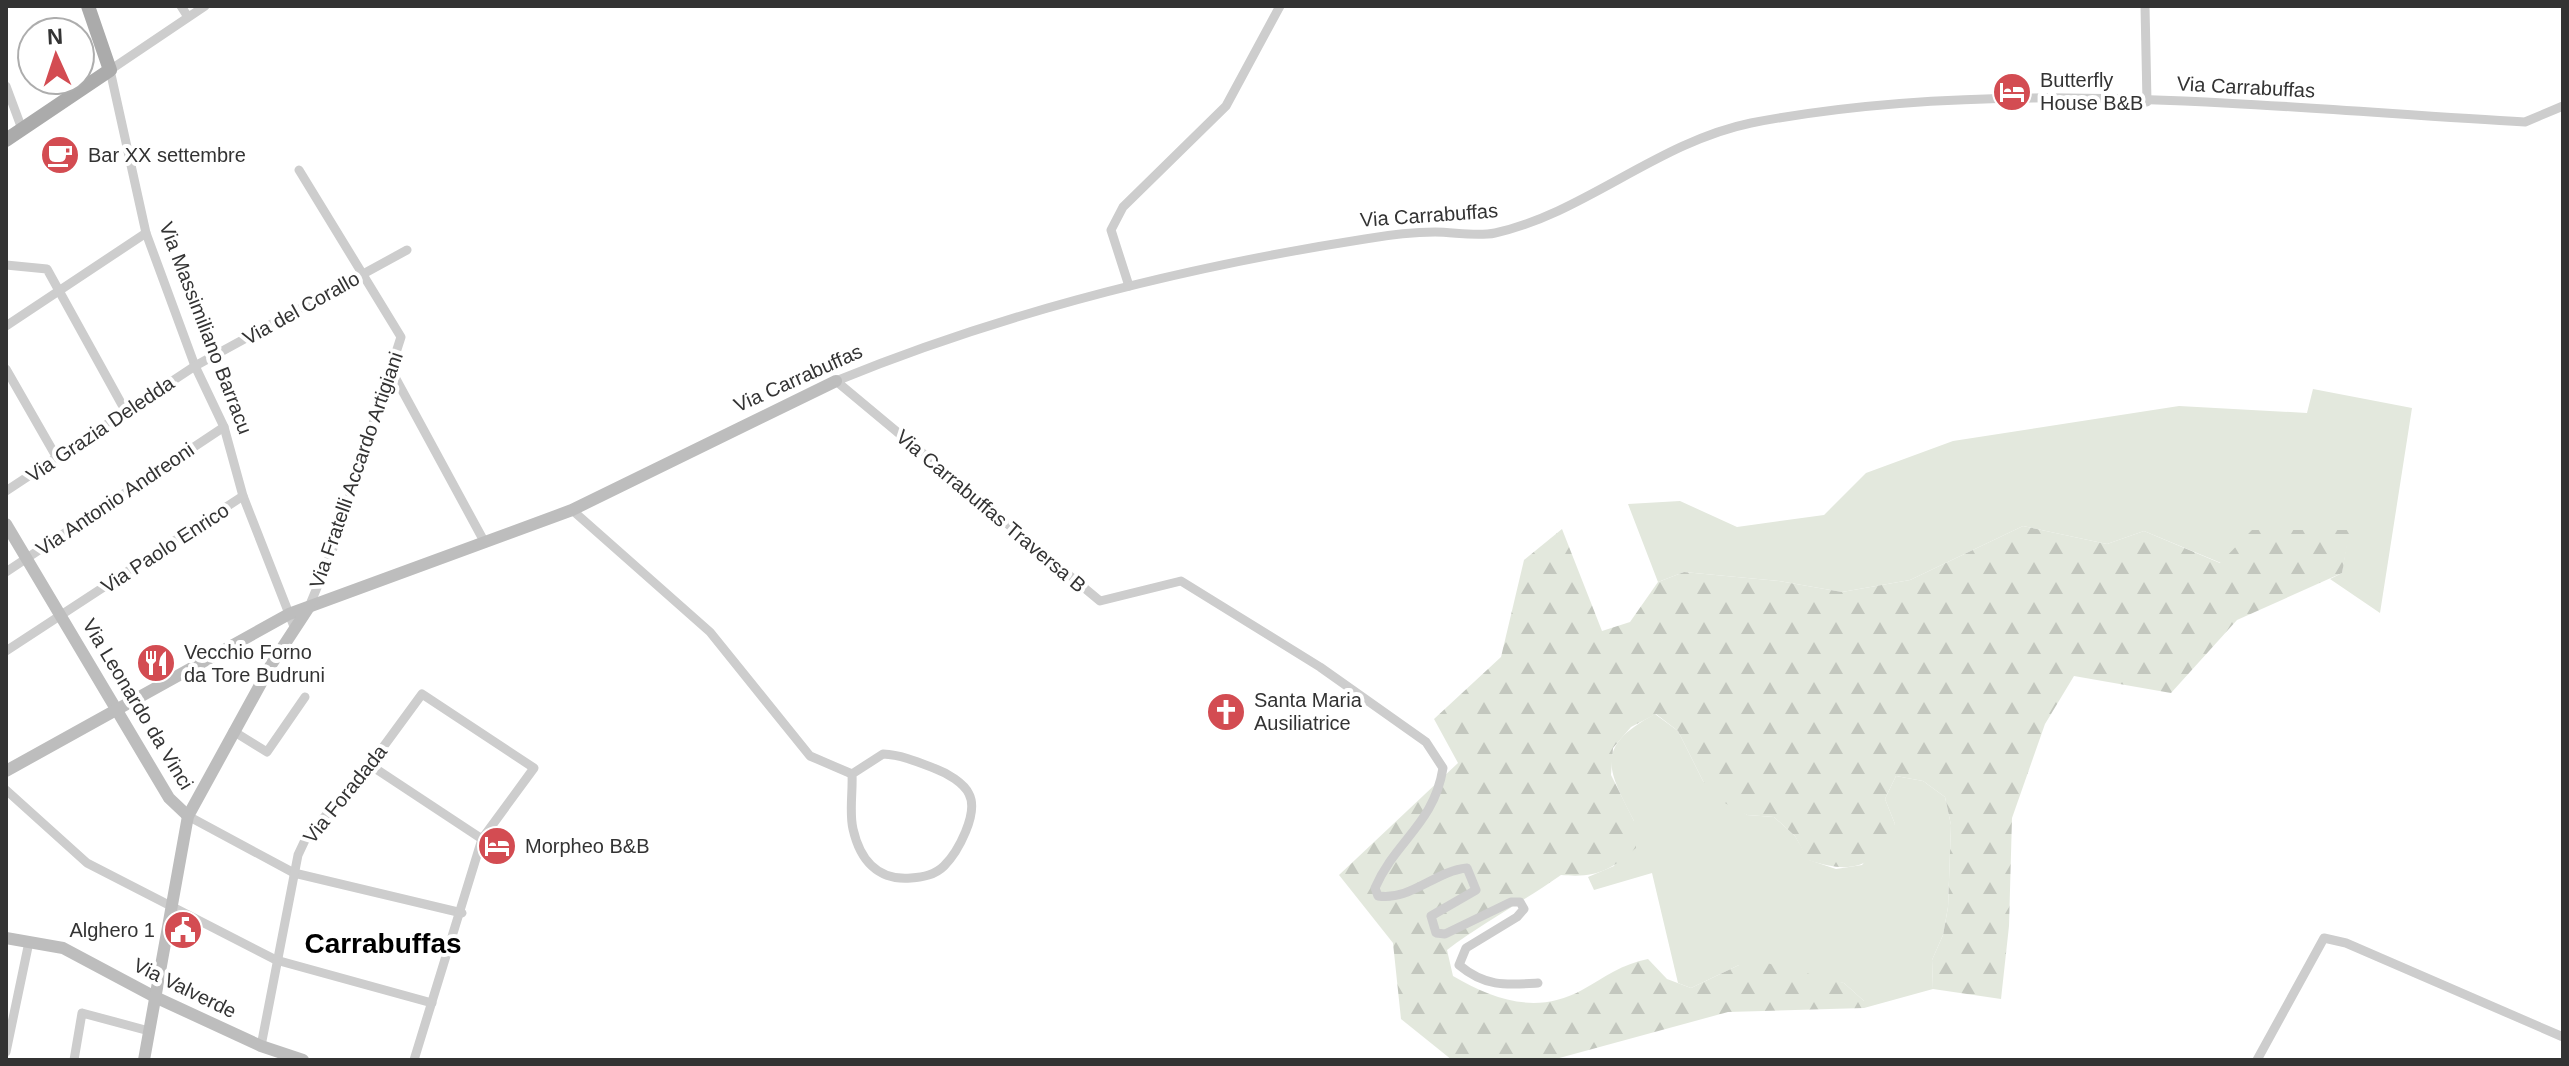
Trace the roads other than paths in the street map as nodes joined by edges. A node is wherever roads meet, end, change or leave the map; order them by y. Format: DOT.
graph roads {
  1 [pos="88,6"];
  2 [pos="181,6"];
  3 [pos="205,6"];
  4 [pos="1280,6"];
  5 [pos="2145,6"];
  6 [pos="188,17"];
  7 [pos="110,70"];
  8 [pos="6,86"];
  9 [pos="2147,102"];
  10 [pos="2563,106"];
  11 [pos="22,129"];
  12 [pos="6,140"];
  13 [pos="299,170"];
  14 [pos="146,233"];
  15 [pos="407,250"];
  16 [pos="6,265"];
  17 [pos="363,273"];
  18 [pos="1129,286"];
  19 [pos="58,292"];
  20 [pos="6,326"];
  21 [pos="195,366"];
  22 [pos="390,368"];
  23 [pos="6,369"];
  24 [pos="836,381"];
  25 [pos="126,412"];
  26 [pos="224,427"];
  27 [pos="57,458"];
  28 [pos="6,491"];
  29 [pos="243,496"];
  30 [pos="572,510"];
  31 [pos="6,524"];
  32 [pos="485,543"];
  33 [pos="27,558"];
  34 [pos="6,572"];
  35 [pos="309,607"];
  36 [pos="289,614"];
  37 [pos="61,616"];
  38 [pos="266,627"];
  39 [pos="295,629"];
  40 [pos="6,651"];
  41 [pos="278,654"];
  42 [pos="305,697"];
  43 [pos="117,710"];
  44 [pos="233,731"];
  45 [pos="370,765"];
  46 [pos="6,771"];
  47 [pos="852,774"];
  48 [pos="6,790"];
  49 [pos="188,816"];
  50 [pos="482,839"];
  51 [pos="294,873"];
  52 [pos="170,907"];
  53 [pos="462,913"];
  54 [pos="6,938"];
  55 [pos="29,942"];
  56 [pos="276,960"];
  57 [pos="1538,983"];
  58 [pos="155,997"];
  59 [pos="432,1003"];
  60 [pos="149,1031"];
  61 [pos="2563,1037"];
  62 [pos="261,1046"];
  63 [pos="6,1052"];
  64 [pos="74,1060"];
  65 [pos="144,1060"];
  66 [pos="303,1060"];
  67 [pos="414,1060"];
  68 [pos="2258,1060"];
  1 -- 7 [label="main road, Via Massimiliano Barracu"];
  2 -- 6 [label="street"];
  3 -- 6 [label="street"];
  4 -- 18 [label="street"];
  5 -- 9 [label="street"];
  6 -- 7 [label="street"];
  7 -- 11 [label="main road"];
  7 -- 14 [label="street, Via Massimiliano Barracu"];
  8 -- 11 [label="street"];
  9 -- 10 [label="street, Via Carrabuffas"];
  9 -- 18 [label="street, Via Carrabuffas"];
  11 -- 12 [label="main road"];
  13 -- 17 [label="street, Via Fratelli Accardo Artigiani"];
  14 -- 19 [label="street"];
  14 -- 21 [label="street, Via Massimiliano Barracu"];
  15 -- 17 [label="street, Via del Corallo"];
  16 -- 19 [label="street"];
  17 -- 21 [label="street, Via del Corallo"];
  17 -- 22 [label="street, Via Fratelli Accardo Artigiani"];
  18 -- 24 [label="street, Via Carrabuffas"];
  19 -- 20 [label="street"];
  19 -- 25 [label="street"];
  21 -- 25 [label="street, Via Grazia Deledda"];
  21 -- 26 [label="street, Via Massimiliano Barracu"];
  22 -- 32 [label="street"];
  22 -- 35 [label="street, Via Fratelli Accardo Artigiani"];
  23 -- 27 [label="street"];
  24 -- 30 [label="street, Via Carrabuffas"];
  24 -- 57 [label="street, Via Carrabuffas Traversa B"];
  25 -- 27 [label="street, Via Grazia Deledda"];
  26 -- 29 [label="street, Via Massimiliano Barracu"];
  26 -- 33 [label="street, Via Antonio Andreoni"];
  27 -- 28 [label="street, Via Grazia Deledda"];
  29 -- 36 [label="street, Via Massimiliano Barracu"];
  29 -- 37 [label="street, Via Paolo Enrico"];
  30 -- 32 [label="street, Via Carrabuffas"];
  30 -- 47 [label="street"];
  31 -- 33 [label="street, Via Leonardo da Vinci"];
  32 -- 35 [label="street, Via Carrabuffas"];
  33 -- 34 [label="street, Via Antonio Andreoni"];
  33 -- 37 [label="street, Via Leonardo da Vinci"];
  35 -- 36 [label="street, Via Carrabuffas"];
  35 -- 39 [label="street"];
  36 -- 38 [label="street, Via Carrabuffas"];
  36 -- 39 [label="street, Via Massimiliano Barracu"];
  37 -- 40 [label="street, Via Paolo Enrico"];
  37 -- 43 [label="street, Via Leonardo da Vinci"];
  38 -- 41 [label="street"];
  38 -- 43 [label="street"];
  39 -- 41 [label="street"];
  41 -- 44 [label="street"];
  42 -- 44 [label="street"];
  43 -- 46 [label="street"];
  43 -- 49 [label="street, Via Leonardo da Vinci"];
  44 -- 49 [label="street"];
  45 -- 50 [label="street"];
  45 -- 50 [label="street, Via Foradada"];
  45 -- 51 [label="street, Via Foradada"];
  47 -- 47 [label="street"];
  48 -- 52 [label="street"];
  49 -- 51 [label="street, Via Leonardo da Vinci"];
  49 -- 52 [label="street"];
  50 -- 53 [label="street"];
  51 -- 53 [label="street, Via Leonardo da Vinci"];
  51 -- 56 [label="street, Via Foradada"];
  52 -- 56 [label="street"];
  52 -- 58 [label="street"];
  53 -- 59 [label="street"];
  54 -- 55 [label="street, Via Valverde"];
  55 -- 58 [label="street, Via Valverde"];
  55 -- 63 [label="street"];
  56 -- 59 [label="street"];
  56 -- 62 [label="street, Via Foradada"];
  58 -- 60 [label="street"];
  58 -- 62 [label="street, Via Valverde"];
  59 -- 67 [label="street"];
  60 -- 64 [label="street"];
  60 -- 65 [label="street"];
  61 -- 68 [label="street"];
  62 -- 66 [label="street, Via Valverde"];
}
